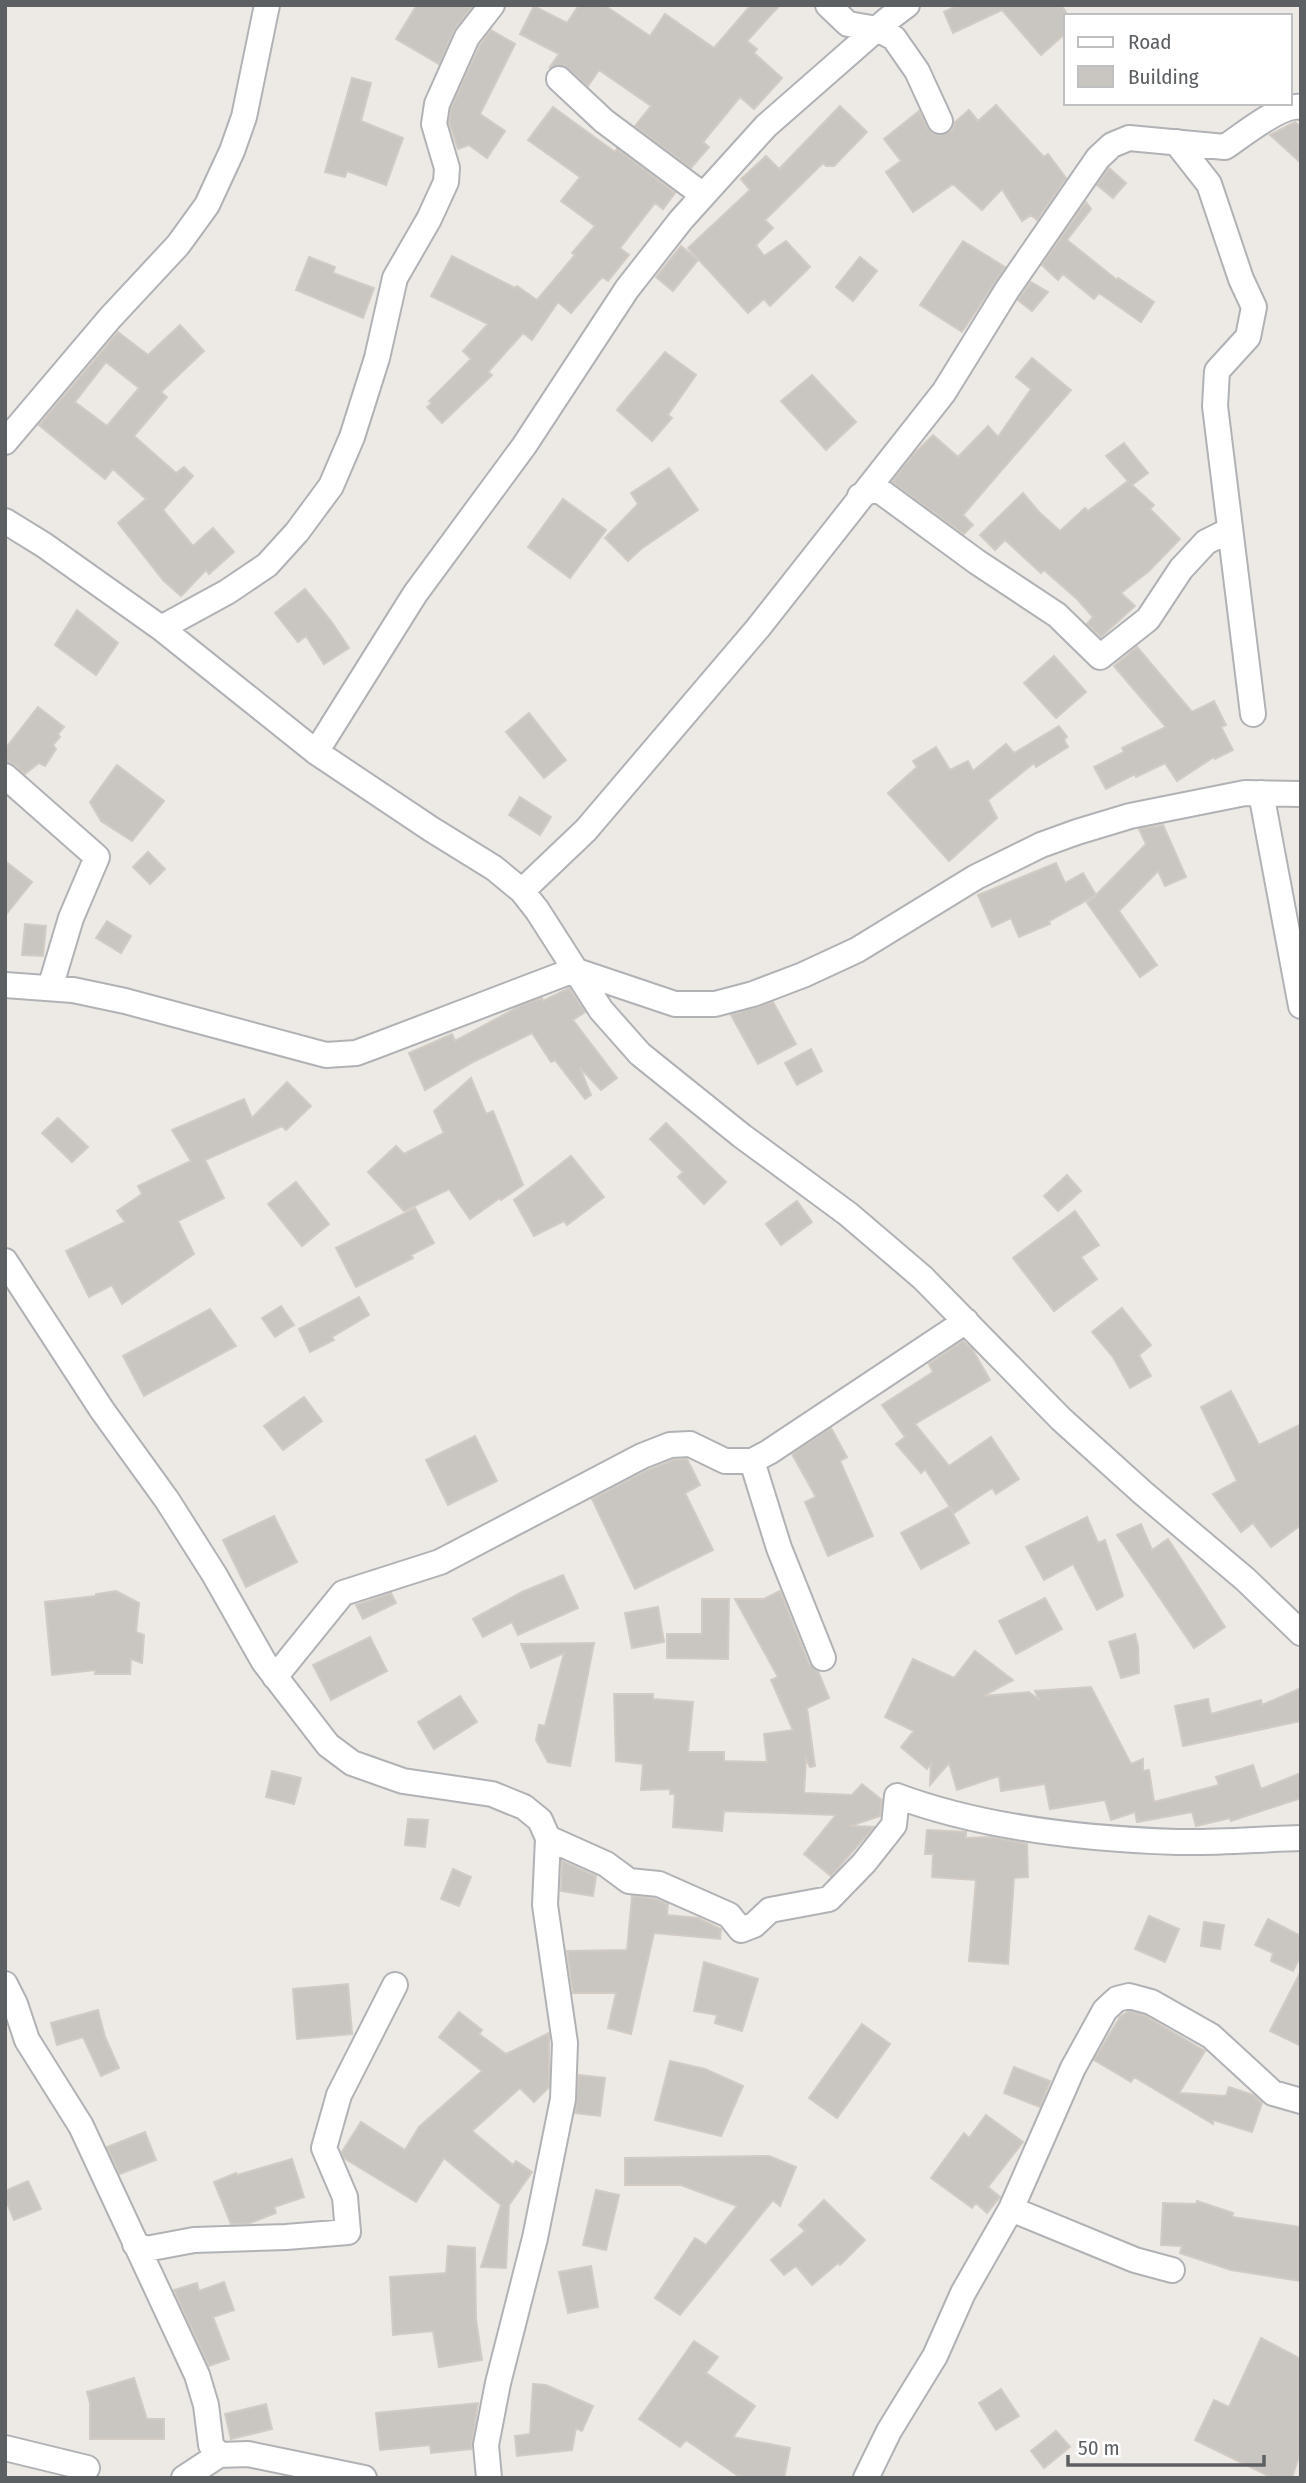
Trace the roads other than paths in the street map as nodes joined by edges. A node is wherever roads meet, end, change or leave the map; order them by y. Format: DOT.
graph roads {
  1 [pos="267,5"];
  2 [pos="492,5"];
  3 [pos="828,5"];
  4 [pos="907,5"];
  5 [pos="877,29"];
  6 [pos="559,79"];
  7 [pos="1301,107"];
  8 [pos="940,121"];
  9 [pos="1176,142"];
  10 [pos="703,195"];
  11 [pos="5,442"];
  12 [pos="860,496"];
  13 [pos="5,521"];
  14 [pos="1230,530"];
  15 [pos="161,628"];
  16 [pos="1253,714"];
  17 [pos="316,752"];
  18 [pos="5,776"];
  19 [pos="1261,793"];
  20 [pos="1301,794"];
  21 [pos="522,891"];
  22 [pos="573,970"];
  23 [pos="5,985"];
  24 [pos="50,988"];
  25 [pos="1301,1006"];
  26 [pos="5,1261"];
  27 [pos="966,1321"];
  28 [pos="752,1461"];
  29 [pos="1301,1633"];
  30 [pos="823,1658"];
  31 [pos="275,1677"];
  32 [pos="548,1838"];
  33 [pos="1301,1839"];
  34 [pos="5,1984"];
  35 [pos="395,1985"];
  36 [pos="14,2024"];
  37 [pos="1301,2101"];
  38 [pos="1011,2209"];
  39 [pos="135,2244"];
  40 [pos="1172,2270"];
  41 [pos="5,2448"];
  42 [pos="219,2455"];
  43 [pos="90,2475"];
  44 [pos="184,2478"];
  45 [pos="364,2478"];
  46 [pos="489,2478"];
  47 [pos="866,2478"];
  1 -- 11 [label="street"];
  2 -- 15 [label="street"];
  3 -- 5 [label="street"];
  4 -- 5 [label="street"];
  5 -- 8 [label="street"];
  5 -- 10 [label="street"];
  6 -- 10 [label="street"];
  7 -- 9 [label="street"];
  9 -- 12 [label="street"];
  9 -- 14 [label="street"];
  10 -- 17 [label="street"];
  12 -- 14 [label="street"];
  12 -- 21 [label="street"];
  13 -- 15 [label="street"];
  14 -- 16 [label="street"];
  15 -- 17 [label="street"];
  17 -- 21 [label="street"];
  18 -- 24 [label="street"];
  19 -- 20 [label="street"];
  19 -- 22 [label="street"];
  19 -- 25 [label="street"];
  21 -- 22 [label="street"];
  22 -- 24 [label="street"];
  22 -- 27 [label="street"];
  23 -- 24 [label="street"];
  26 -- 31 [label="street"];
  27 -- 28 [label="street"];
  27 -- 29 [label="street"];
  28 -- 30 [label="street"];
  28 -- 31 [label="street"];
  31 -- 32 [label="street"];
  32 -- 33 [label="street"];
  32 -- 46 [label="street"];
  34 -- 36 [label="street"];
  35 -- 39 [label="street"];
  36 -- 39 [label="street"];
  37 -- 38 [label="street"];
  38 -- 40 [label="street"];
  38 -- 47 [label="street"];
  39 -- 42 [label="street"];
  41 -- 43 [label="street"];
  42 -- 44 [label="street"];
  42 -- 45 [label="street"];
}
